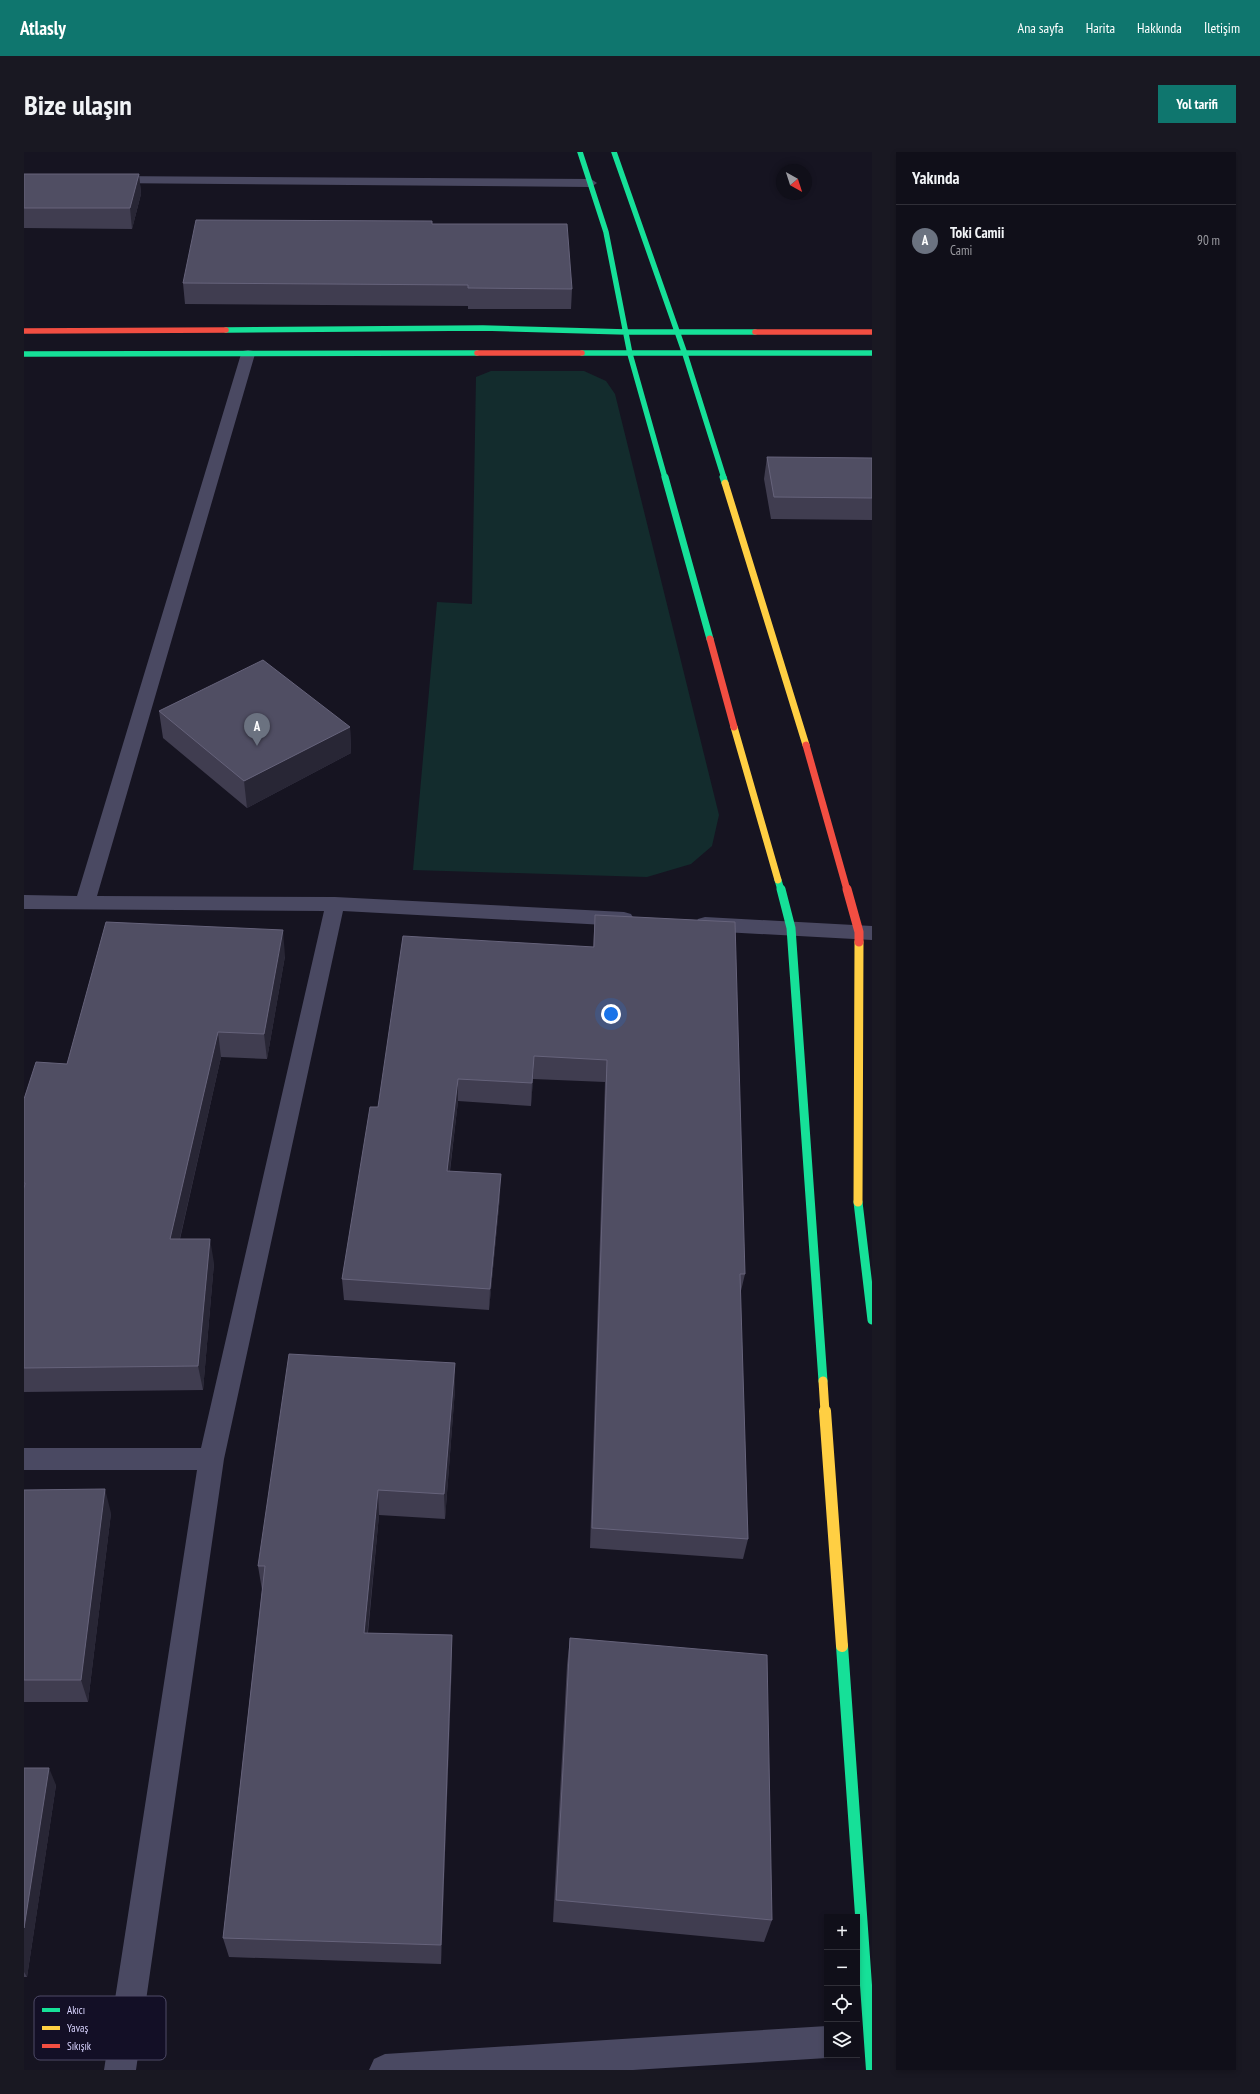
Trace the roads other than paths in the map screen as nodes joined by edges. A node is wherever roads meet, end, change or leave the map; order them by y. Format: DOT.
graph roads {
  1 [pos="580,152"];
  2 [pos="614,152"];
  3 [pos="95,180"];
  4 [pos="591,183"];
  5 [pos="24,331"];
  6 [pos="677,331"];
  7 [pos="626,332"];
  8 [pos="872,332"];
  9 [pos="872,353"];
  10 [pos="24,354"];
  11 [pos="248,354"];
  12 [pos="630,354"];
  13 [pos="685,354"];
  14 [pos="24,902"];
  15 [pos="85,902"];
  16 [pos="335,904"];
  17 [pos="639,920"];
  18 [pos="687,923"];
  19 [pos="791,928"];
  20 [pos="865,933"];
  21 [pos="872,1320"];
  22 [pos="24,1459"];
  23 [pos="211,1459"];
  24 [pos="131,1996"];
  25 [pos="863,2040"];
  26 [pos="824,2042"];
  27 [pos="121,2060"];
  28 [pos="120,2070"];
  29 [pos="385,2070"];
  30 [pos="872,2070"];
  1 -- 4 [label="street"];
  2 -- 6 [label="street"];
  3 -- 4 [label="street"];
  4 -- 7 [label="street"];
  5 -- 7 [label="street"];
  6 -- 7 [label="street"];
  6 -- 8 [label="street"];
  6 -- 13 [label="street"];
  7 -- 12 [label="street"];
  9 -- 13 [label="street"];
  10 -- 11 [label="street"];
  11 -- 12 [label="street"];
  11 -- 15 [label="street"];
  12 -- 13 [label="street"];
  12 -- 19 [label="street"];
  13 -- 20 [label="street"];
  14 -- 15 [label="street"];
  15 -- 16 [label="street"];
  16 -- 17 [label="street"];
  16 -- 23 [label="street"];
  18 -- 19 [label="street"];
  19 -- 20 [label="street"];
  19 -- 25 [label="street"];
  20 -- 21 [label="street"];
  22 -- 23 [label="street"];
  23 -- 24 [label="street"];
  25 -- 30 [label="street"];
  26 -- 29 [label="street"];
  27 -- 28 [label="street"];
}
